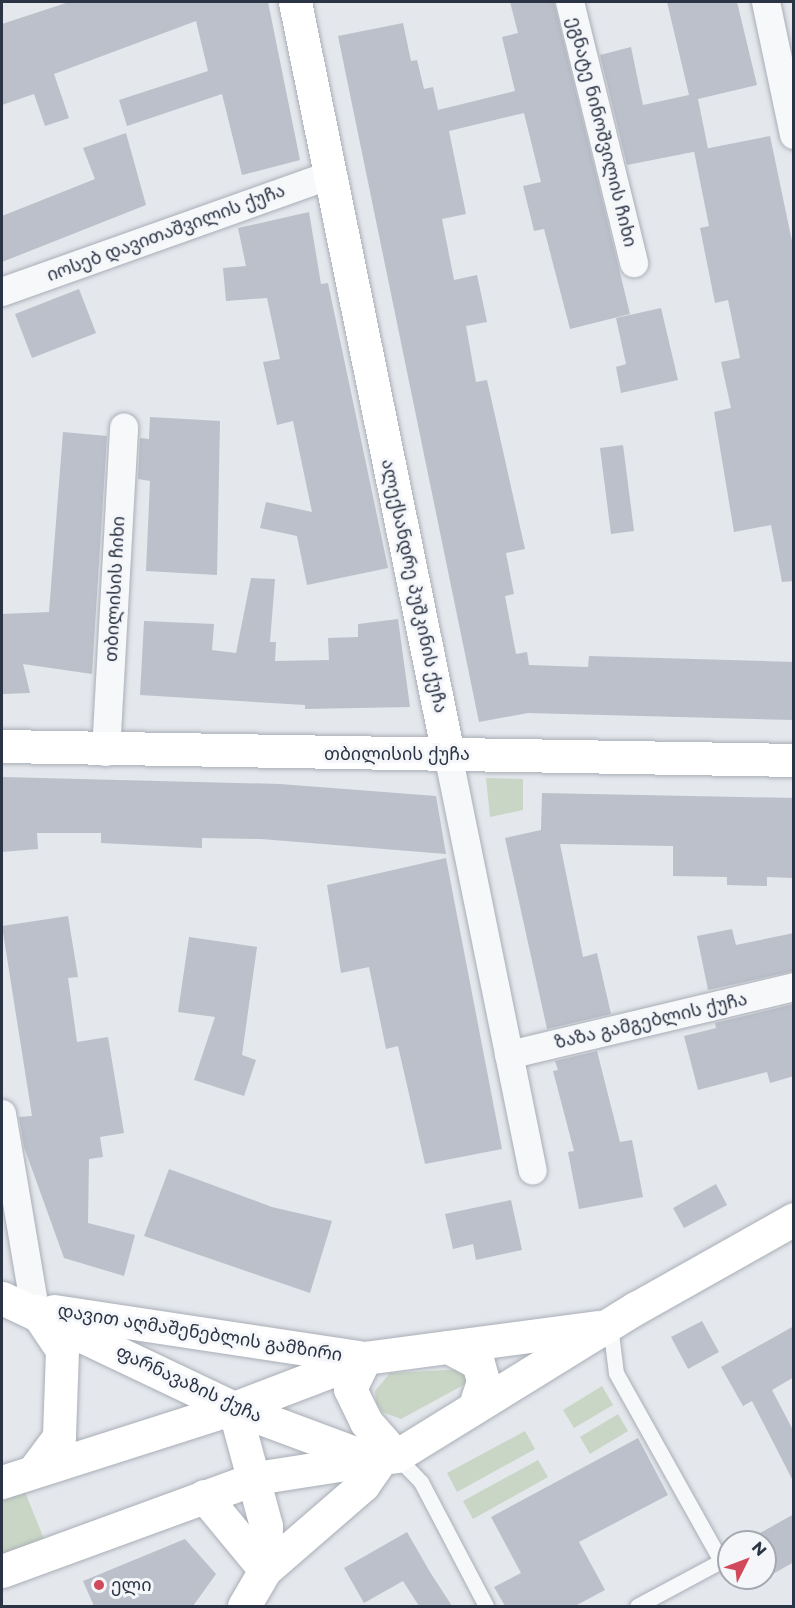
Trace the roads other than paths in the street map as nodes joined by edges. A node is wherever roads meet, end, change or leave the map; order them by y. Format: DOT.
graph roads {
  1 [pos="295,2"];
  2 [pos="570,2"];
  3 [pos="766,2"];
  4 [pos="794,135"];
  5 [pos="330,175"];
  6 [pos="634,263"];
  7 [pos="2,291"];
  8 [pos="124,427"];
  9 [pos="2,746"];
  10 [pos="106,752"];
  11 [pos="448,754"];
  12 [pos="794,760"];
  13 [pos="794,987"];
  14 [pos="509,1055"];
  15 [pos="2,1114"];
  16 [pos="533,1170"];
  17 [pos="794,1219"];
  18 [pos="2,1298"];
  19 [pos="35,1309"];
  20 [pos="610,1325"];
  21 [pos="448,1347"];
  22 [pos="365,1358"];
  23 [pos="234,1408"];
  24 [pos="474,1408"];
  25 [pos="387,1459"];
  26 [pos="36,1468"];
  27 [pos="256,1478"];
  28 [pos="2,1482"];
  29 [pos="204,1497"];
  30 [pos="265,1570"];
  31 [pos="2,1571"];
  32 [pos="244,1606"];
  33 [pos="486,1606"];
  34 [pos="637,1606"];
  1 -- 5 [label="main road, ალექსანდრე პუშკინის ქუჩა"];
  2 -- 6 [label="street, ეგნატე ნინოშვილის ჩიხი"];
  3 -- 4 [label="street"];
  5 -- 7 [label="street, იოსებ დავითაშვილის ქუჩა"];
  5 -- 11 [label="main road, ალექსანდრე პუშკინის ქუჩა"];
  8 -- 10 [label="street, თბილისის ჩიხი"];
  9 -- 10 [label="main road, თბილისის ქუჩა"];
  10 -- 11 [label="main road, თბილისის ქუჩა"];
  11 -- 12 [label="main road, თბილისის ქუჩა"];
  11 -- 14 [label="street, ალექსანდრე პუშკინის ქუჩა"];
  13 -- 14 [label="street, ზაზა გამგებლის ქუჩა"];
  14 -- 16 [label="street, ალექსანდრე პუშკინის ქუჩა"];
  15 -- 19 [label="street"];
  17 -- 20 [label="main road, დავით აღმაშენებლის გამზირი"];
  18 -- 19 [label="main road, ფარნავაზის ქუჩა"];
  19 -- 22 [label="main road, დავით აღმაშენებლის გამზირი"];
  19 -- 23 [label="main road, ფარნავაზის ქუჩა"];
  19 -- 26 [label="main road"];
  20 -- 21 [label="main road, დავით აღმაშენებლის გამზირი"];
  20 -- 24 [label="main road, დავით აღმაშენებლის გამზირი"];
  20 -- 34 [label="lane"];
  21 -- 22 [label="main road, დავით აღმაშენებლის გამზირი"];
  21 -- 24 [label="main road"];
  22 -- 23 [label="main road, დავით აღმაშენებლის გამზირი"];
  22 -- 25 [label="main road, დავით აღმაშენებლის გამზირი"];
  23 -- 25 [label="main road, ფარნავაზის ქუჩა"];
  23 -- 26 [label="main road, დავით აღმაშენებლის გამზირი"];
  23 -- 27 [label="main road"];
  24 -- 25 [label="main road, დავით აღმაშენებლის გამზირი"];
  25 -- 27 [label="main road"];
  25 -- 30 [label="main road"];
  25 -- 33 [label="lane"];
  26 -- 28 [label="main road, დავით აღმაშენებლის გამზირი"];
  27 -- 29 [label="main road"];
  27 -- 30 [label="main road"];
  29 -- 30 [label="main road"];
  29 -- 31 [label="main road"];
  30 -- 32 [label="main road"];
}
